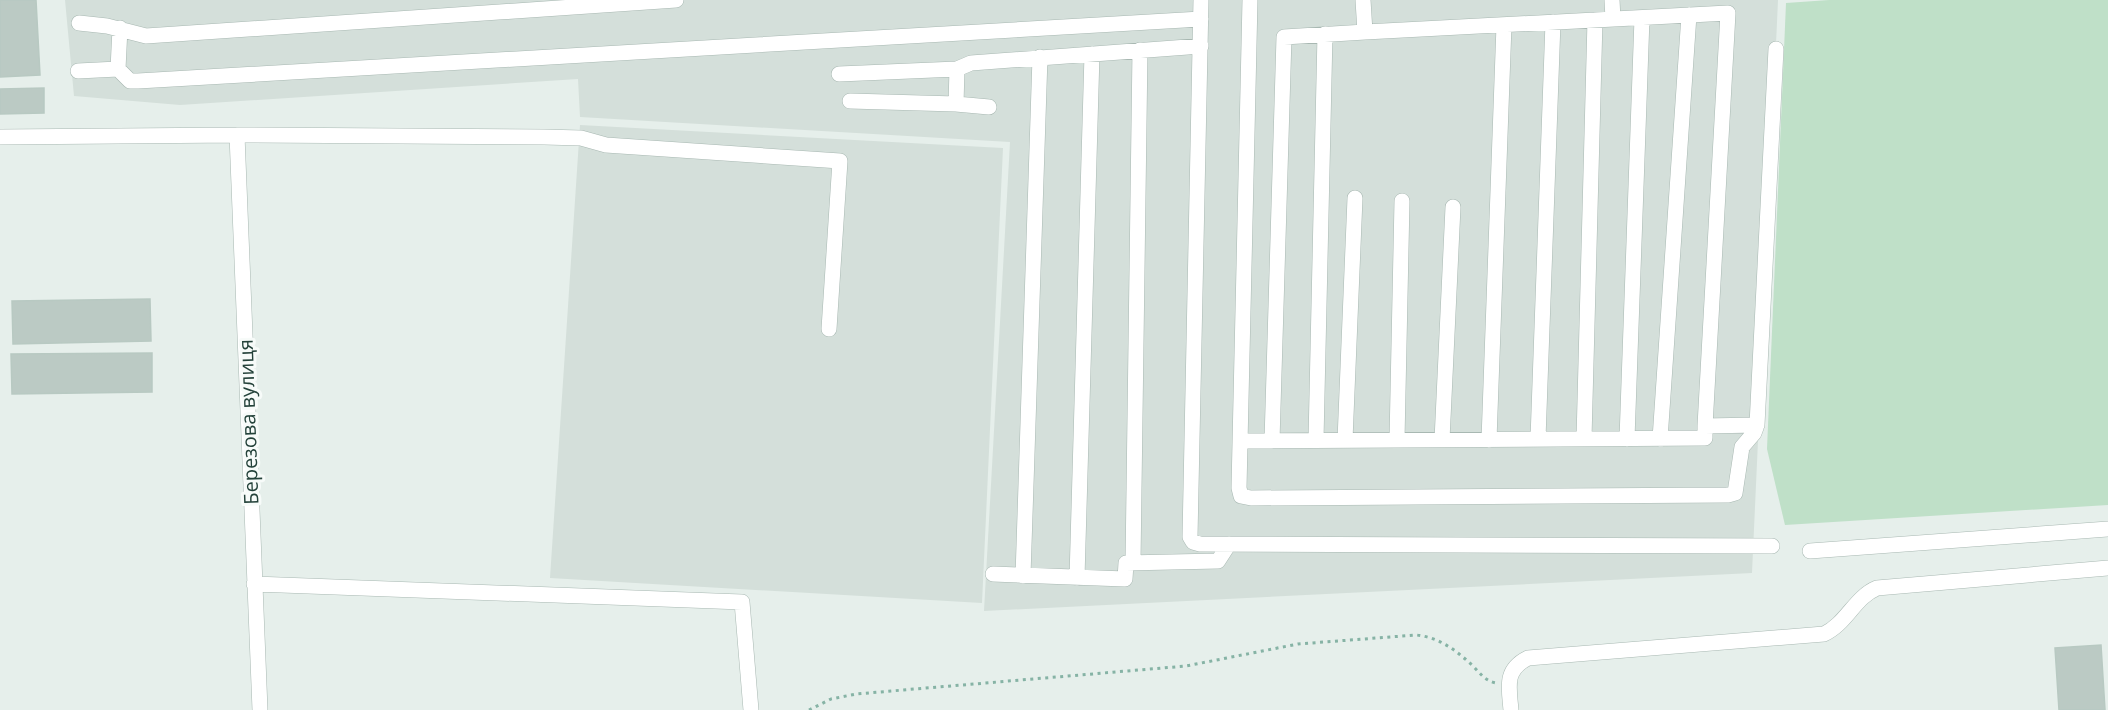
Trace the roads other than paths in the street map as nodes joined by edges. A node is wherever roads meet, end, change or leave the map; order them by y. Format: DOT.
graph roads {
  1 [pos="676,0"];
  2 [pos="1202,0"];
  3 [pos="1250,0"];
  4 [pos="1363,0"];
  5 [pos="1612,0"];
  6 [pos="1689,15"];
  7 [pos="1642,18"];
  8 [pos="1201,19"];
  9 [pos="1613,19"];
  10 [pos="1595,20"];
  11 [pos="1553,22"];
  12 [pos="79,23"];
  13 [pos="1504,25"];
  14 [pos="120,28"];
  15 [pos="1365,32"];
  16 [pos="1325,34"];
  17 [pos="1201,46"];
  18 [pos="1776,49"];
  19 [pos="1140,50"];
  20 [pos="1092,54"];
  21 [pos="1040,57"];
  22 [pos="118,69"];
  23 [pos="957,69"];
  24 [pos="78,71"];
  25 [pos="838,74"];
  26 [pos="850,101"];
  27 [pos="956,104"];
  28 [pos="989,107"];
  29 [pos="237,135"];
  30 [pos="0,137"];
  31 [pos="1355,198"];
  32 [pos="1402,201"];
  33 [pos="1453,207"];
  34 [pos="829,329"];
  35 [pos="1757,425"];
  36 [pos="1705,426"];
  37 [pos="1538,439"];
  38 [pos="1584,439"];
  39 [pos="1627,439"];
  40 [pos="1660,439"];
  41 [pos="1316,440"];
  42 [pos="1345,440"];
  43 [pos="1397,440"];
  44 [pos="1442,440"];
  45 [pos="1489,440"];
  46 [pos="1240,441"];
  47 [pos="1272,441"];
  48 [pos="2108,530"];
  49 [pos="1228,544"];
  50 [pos="1772,546"];
  51 [pos="1810,551"];
  52 [pos="1132,563"];
  53 [pos="2108,568"];
  54 [pos="993,574"];
  55 [pos="1023,576"];
  56 [pos="1077,578"];
  57 [pos="254,584"];
  58 [pos="260,710"];
  59 [pos="751,710"];
  60 [pos="1511,710"];
  1 -- 14 [label="street"];
  2 -- 8 [label="street"];
  3 -- 46 [label="street"];
  4 -- 15 [label="street"];
  5 -- 9 [label="street"];
  6 -- 7 [label="street"];
  6 -- 36 [label="street"];
  6 -- 40 [label="street"];
  7 -- 9 [label="street"];
  7 -- 39 [label="street"];
  8 -- 17 [label="street"];
  8 -- 22 [label="street"];
  9 -- 10 [label="street"];
  10 -- 11 [label="street"];
  10 -- 38 [label="street"];
  11 -- 13 [label="street"];
  11 -- 37 [label="street"];
  12 -- 14 [label="street"];
  13 -- 15 [label="street"];
  13 -- 45 [label="street"];
  14 -- 22 [label="street"];
  15 -- 16 [label="street"];
  16 -- 41 [label="street"];
  16 -- 47 [label="street"];
  17 -- 19 [label="street"];
  17 -- 49 [label="street"];
  18 -- 35 [label="street"];
  19 -- 20 [label="street"];
  19 -- 52 [label="street"];
  20 -- 21 [label="street"];
  20 -- 56 [label="street"];
  21 -- 23 [label="street"];
  21 -- 55 [label="street"];
  22 -- 24 [label="street"];
  23 -- 25 [label="street"];
  23 -- 27 [label="street"];
  26 -- 27 [label="street"];
  27 -- 28 [label="street"];
  29 -- 30 [label="street"];
  29 -- 34 [label="street"];
  29 -- 57 [label="street, Березова вулиця"];
  31 -- 42 [label="street"];
  32 -- 43 [label="street"];
  33 -- 44 [label="street"];
  35 -- 36 [label="street"];
  35 -- 46 [label="street"];
  36 -- 40 [label="street"];
  37 -- 38 [label="street"];
  37 -- 45 [label="street"];
  38 -- 39 [label="street"];
  39 -- 40 [label="street"];
  41 -- 42 [label="street"];
  41 -- 47 [label="street"];
  42 -- 43 [label="street"];
  43 -- 44 [label="street"];
  44 -- 45 [label="street"];
  46 -- 47 [label="street"];
  48 -- 51 [label="street"];
  49 -- 50 [label="street"];
  49 -- 52 [label="street"];
  52 -- 56 [label="street"];
  53 -- 60 [label="street"];
  54 -- 55 [label="street"];
  55 -- 56 [label="street"];
  57 -- 58 [label="street, Березова вулиця"];
  57 -- 59 [label="street"];
}
